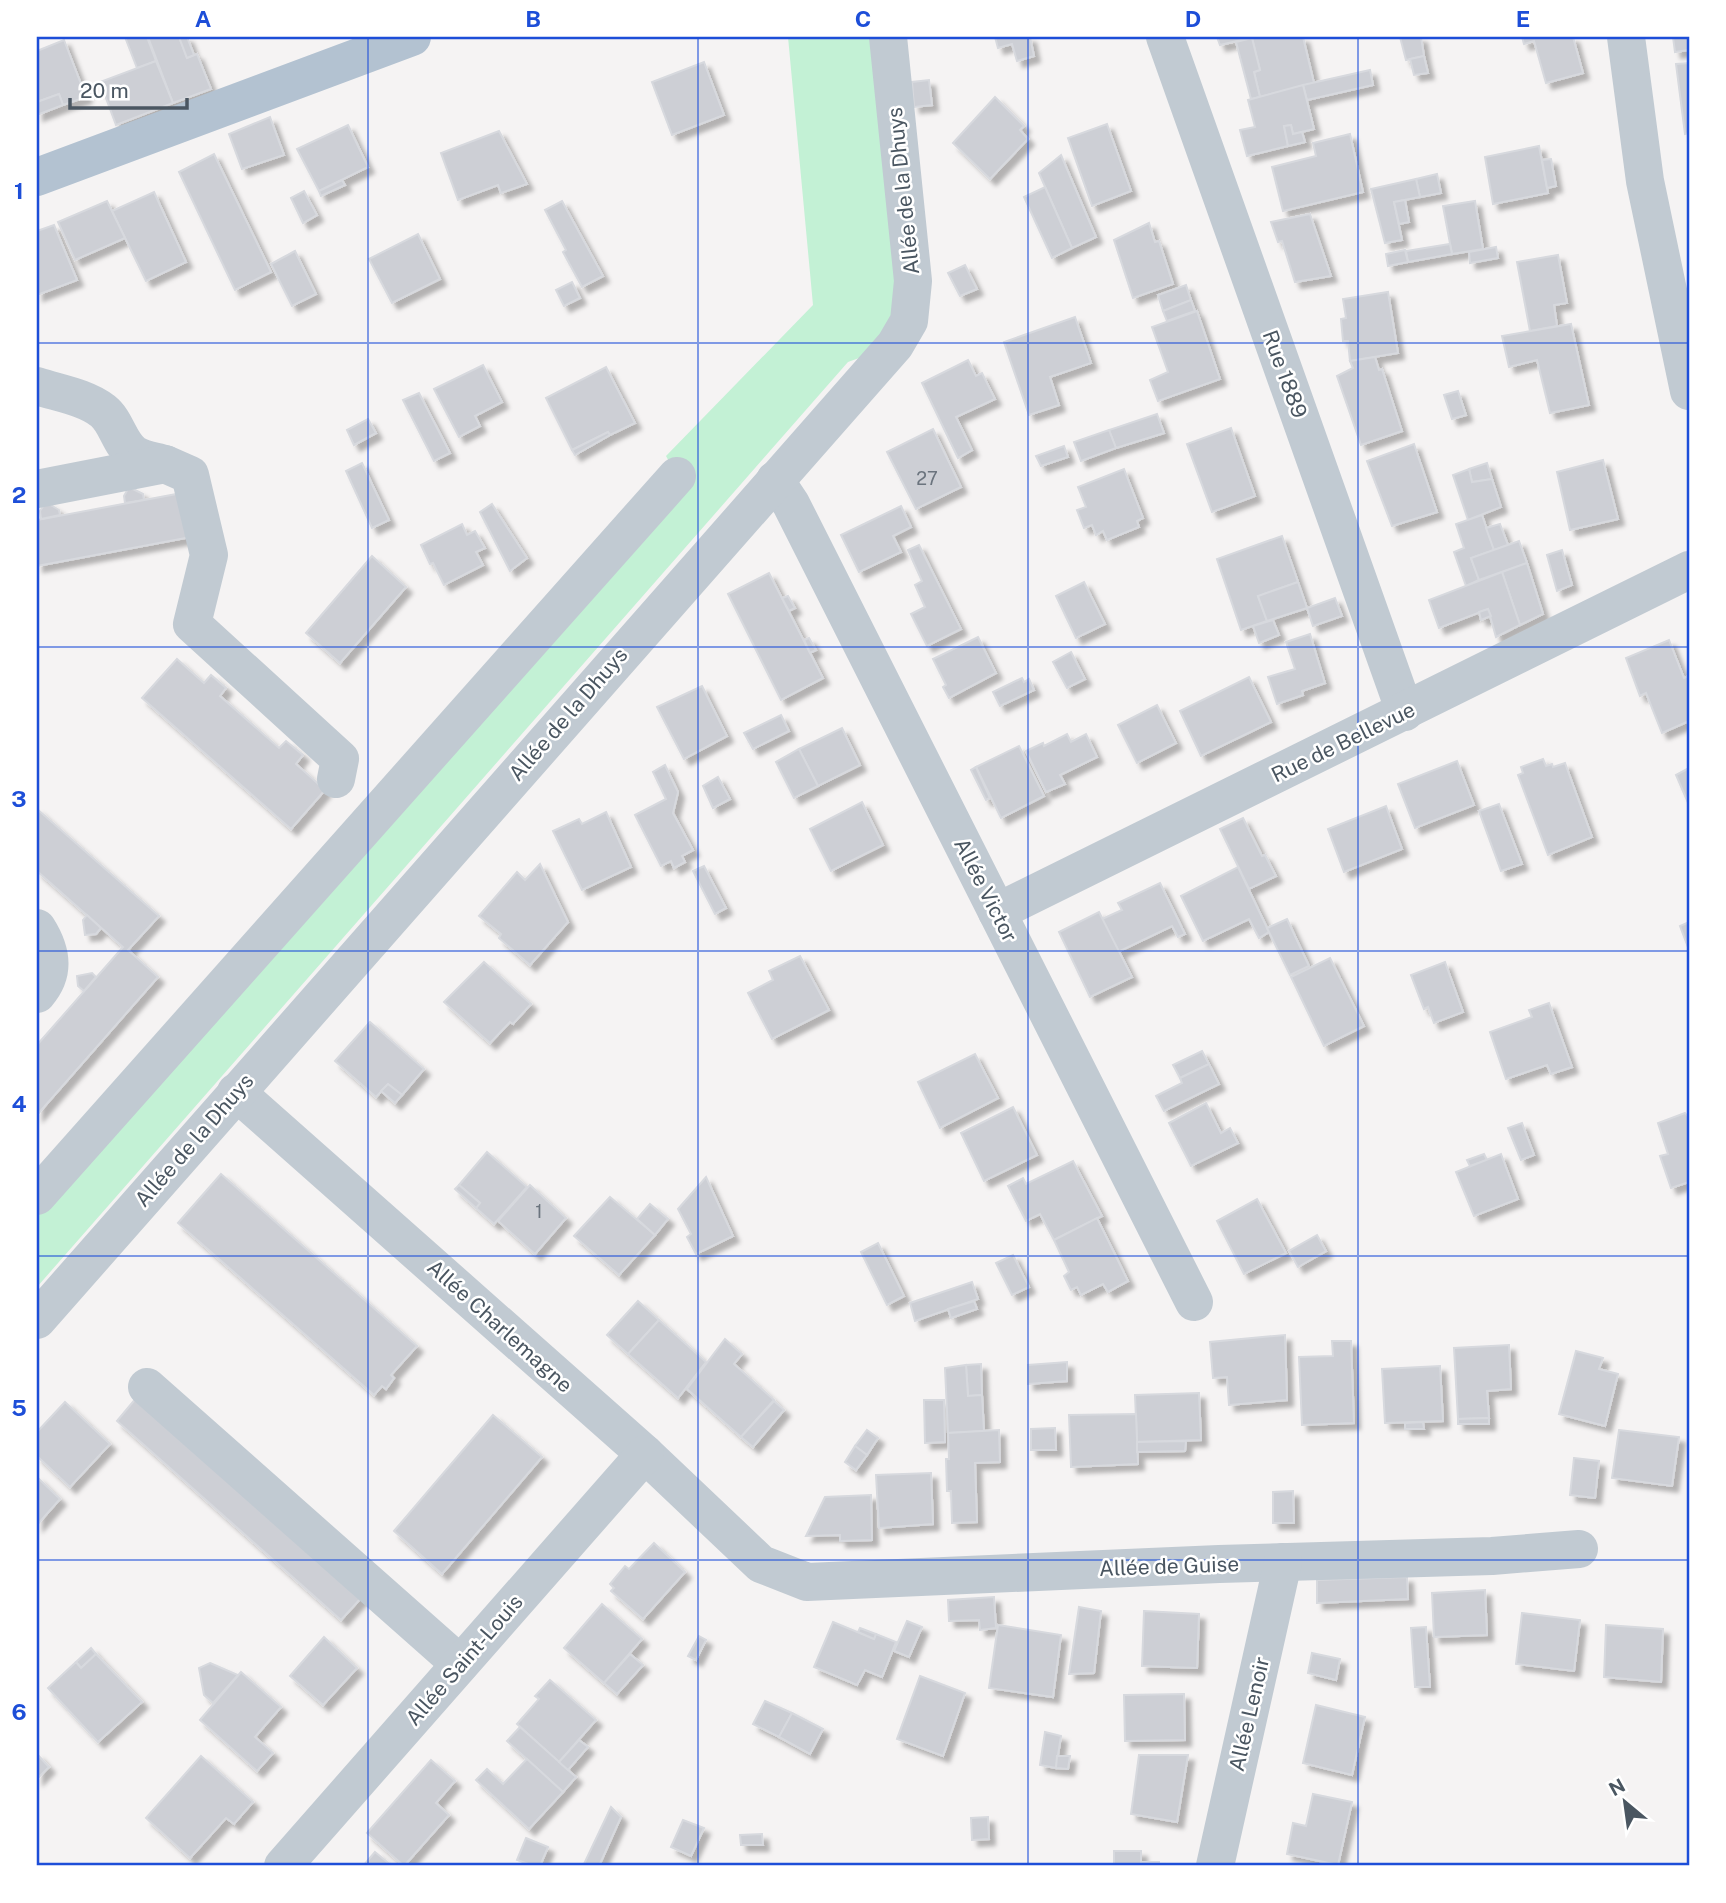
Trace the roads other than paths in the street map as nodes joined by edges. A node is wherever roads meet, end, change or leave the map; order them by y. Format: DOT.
graph roads {
  1 [pos="412,37"];
  2 [pos="888,37"];
  3 [pos="1165,37"];
  4 [pos="1626,37"];
  5 [pos="37,177"];
  6 [pos="37,386"];
  7 [pos="1689,391"];
  8 [pos="165,464"];
  9 [pos="677,476"];
  10 [pos="775,480"];
  11 [pos="37,489"];
  12 [pos="1689,570"];
  13 [pos="1405,712"];
  14 [pos="336,779"];
  15 [pos="997,912"];
  16 [pos="37,928"];
  17 [pos="37,994"];
  18 [pos="236,1091"];
  19 [pos="37,1196"];
  20 [pos="1194,1302"];
  21 [pos="37,1320"];
  22 [pos="147,1387"];
  23 [pos="645,1454"];
  24 [pos="1580,1549"];
  25 [pos="1283,1562"];
  26 [pos="761,1564"];
  27 [pos="460,1664"];
  28 [pos="282,1866"];
  29 [pos="1215,1866"];
  1 -- 5 [label="main road"];
  2 -- 10 [label="street, Allée de la Dhuys"];
  3 -- 13 [label="street, Rue 1889"];
  4 -- 7 [label="street"];
  6 -- 8 [label="street"];
  8 -- 11 [label="street"];
  8 -- 14 [label="street"];
  9 -- 19 [label="street"];
  10 -- 15 [label="street, Allée Victor"];
  10 -- 18 [label="street, Allée de la Dhuys"];
  12 -- 13 [label="street, Rue de Bellevue"];
  13 -- 15 [label="street, Rue de Bellevue"];
  15 -- 20 [label="street, Allée Victor"];
  16 -- 17 [label="street"];
  18 -- 21 [label="street, Allée de la Dhuys"];
  18 -- 23 [label="street, Allée Charlemagne"];
  22 -- 27 [label="street"];
  23 -- 26 [label="street, Allée Charlemagne"];
  23 -- 27 [label="street, Allée Saint-Louis"];
  24 -- 25 [label="street, Allée de Guise"];
  25 -- 26 [label="street, Allée de Guise"];
  25 -- 29 [label="street, Allée Lenoir"];
  27 -- 28 [label="street, Allée Saint-Louis"];
}
